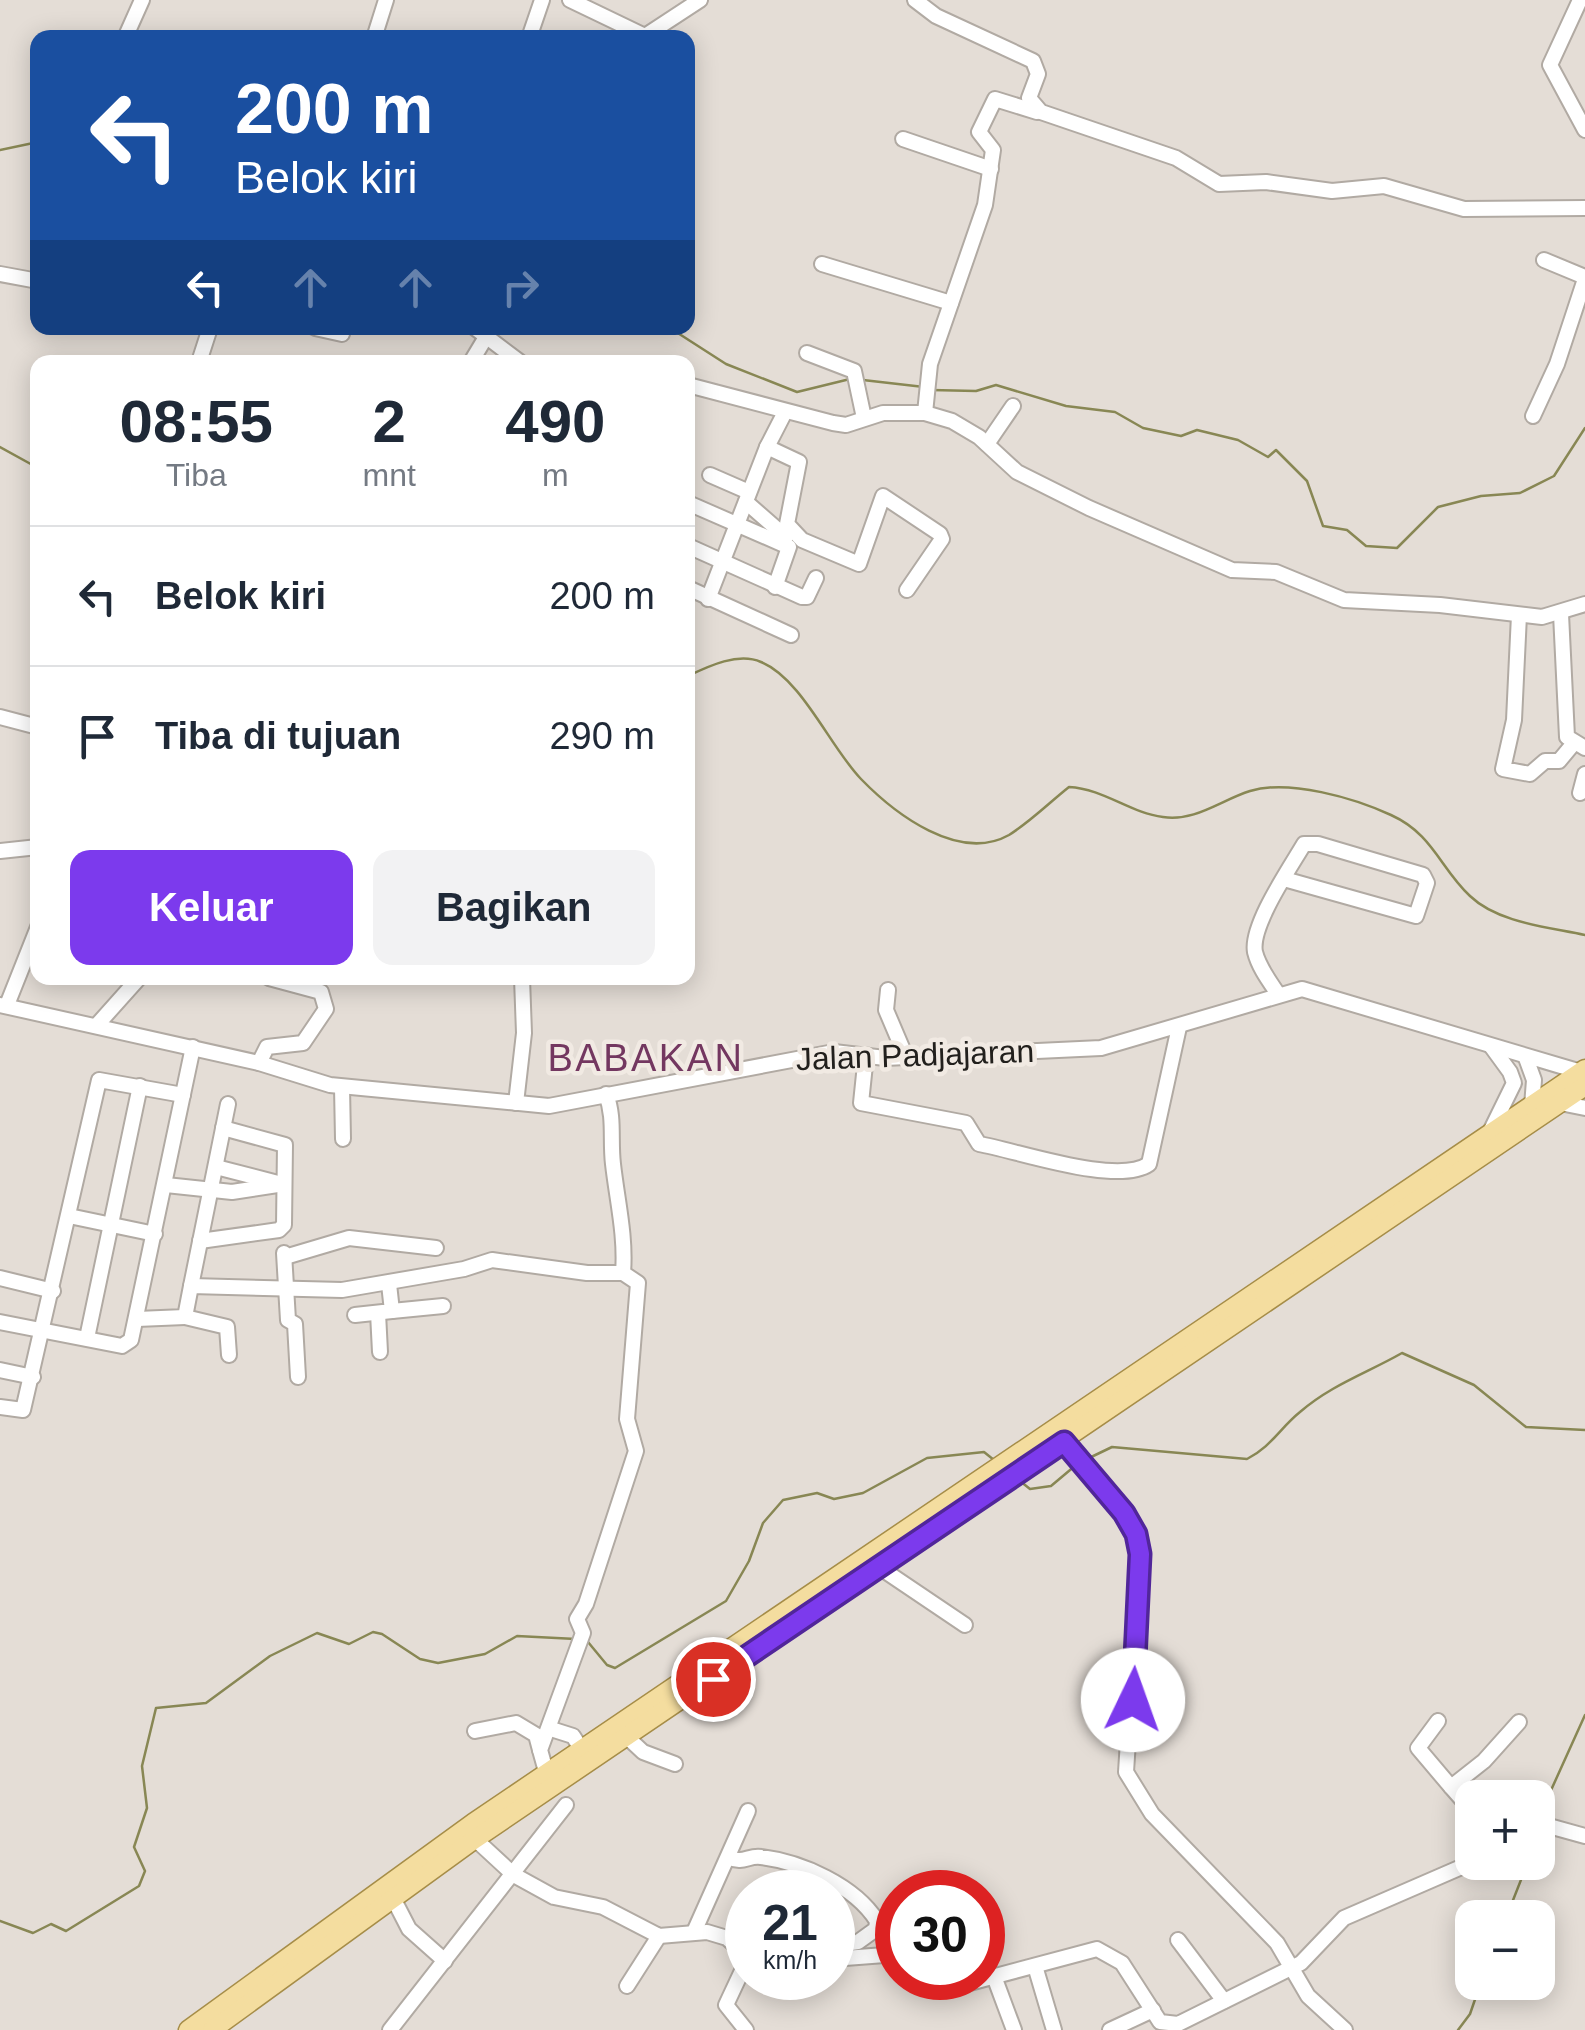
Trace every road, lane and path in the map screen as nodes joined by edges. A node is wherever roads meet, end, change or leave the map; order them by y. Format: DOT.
graph roads {
  1 [pos="142,0"];
  2 [pos="386,0"];
  3 [pos="542,0"];
  4 [pos="700,0"];
  5 [pos="915,0"];
  6 [pos="1580,0"];
  7 [pos="579,2"];
  8 [pos="129,30"];
  9 [pos="377,30"];
  10 [pos="532,30"];
  11 [pos="634,30"];
  12 [pos="655,30"];
  13 [pos="1041,112"];
  14 [pos="1585,130"];
  15 [pos="902,139"];
  16 [pos="991,169"];
  17 [pos="1585,208"];
  18 [pos="1544,260"];
  19 [pos="822,264"];
  20 [pos="0,274"];
  21 [pos="30,280"];
  22 [pos="1584,284"];
  23 [pos="951,302"];
  24 [pos="484,335"];
  25 [pos="808,353"];
  26 [pos="511,355"];
  27 [pos="695,388"];
  28 [pos="1012,406"];
  29 [pos="785,412"];
  30 [pos="925,413"];
  31 [pos="1533,416"];
  32 [pos="864,418"];
  33 [pos="987,444"];
  34 [pos="767,447"];
  35 [pos="710,475"];
  36 [pos="747,497"];
  37 [pos="695,506"];
  38 [pos="737,527"];
  39 [pos="789,548"];
  40 [pos="695,550"];
  41 [pos="722,564"];
  42 [pos="816,578"];
  43 [pos="775,587"];
  44 [pos="907,590"];
  45 [pos="695,592"];
  46 [pos="708,598"];
  47 [pos="1585,604"];
  48 [pos="1561,614"];
  49 [pos="1519,615"];
  50 [pos="790,634"];
  51 [pos="0,716"];
  52 [pos="30,725"];
  53 [pos="1580,746"];
  54 [pos="1585,774"];
  55 [pos="1580,793"];
  56 [pos="30,848"];
  57 [pos="0,851"];
  58 [pos="1284,879"];
  59 [pos="30,945"];
  60 [pos="133,985"];
  61 [pos="306,985"];
  62 [pos="522,985"];
  63 [pos="888,990"];
  64 [pos="1278,994"];
  65 [pos="4,1005"];
  66 [pos="97,1025"];
  67 [pos="1179,1027"];
  68 [pos="1491,1046"];
  69 [pos="193,1047"];
  70 [pos="866,1055"];
  71 [pos="906,1057"];
  72 [pos="1526,1058"];
  73 [pos="259,1063"];
  74 [pos="1584,1075"];
  75 [pos="140,1086"];
  76 [pos="342,1087"];
  77 [pos="183,1094"];
  78 [pos="606,1094"];
  79 [pos="516,1103"];
  80 [pos="1560,1103"];
  81 [pos="228,1104"];
  82 [pos="1532,1106"];
  83 [pos="1585,1108"];
  84 [pos="223,1128"];
  85 [pos="1488,1136"];
  86 [pos="343,1139"];
  87 [pos="216,1167"];
  88 [pos="1442,1176"];
  89 [pos="284,1184"];
  90 [pos="166,1185"];
  91 [pos="211,1191"];
  92 [pos="70,1216"];
  93 [pos="111,1224"];
  94 [pos="155,1234"];
  95 [pos="200,1241"];
  96 [pos="436,1248"];
  97 [pos="623,1273"];
  98 [pos="0,1278"];
  99 [pos="389,1284"];
  100 [pos="191,1286"];
  101 [pos="286,1286"];
  102 [pos="53,1291"];
  103 [pos="443,1306"];
  104 [pos="385,1312"];
  105 [pos="356,1315"];
  106 [pos="185,1316"];
  107 [pos="137,1320"];
  108 [pos="0,1322"];
  109 [pos="43,1331"];
  110 [pos="87,1338"];
  111 [pos="380,1352"];
  112 [pos="229,1355"];
  113 [pos="0,1370"];
  114 [pos="33,1377"];
  115 [pos="298,1377"];
  116 [pos="0,1407"];
  117 [pos="1064,1442"];
  118 [pos="879,1567"];
  119 [pos="965,1625"];
  120 [pos="1438,1721"];
  121 [pos="1518,1722"];
  122 [pos="550,1729"];
  123 [pos="474,1731"];
  124 [pos="627,1737"];
  125 [pos="540,1750"];
  126 [pos="582,1750"];
  127 [pos="675,1764"];
  128 [pos="548,1774"];
  129 [pos="1451,1787"];
  130 [pos="1455,1792"];
  131 [pos="542,1794"];
  132 [pos="748,1811"];
  133 [pos="1555,1828"];
  134 [pos="1585,1836"];
  135 [pos="475,1839"];
  136 [pos="730,1858"];
  137 [pos="798,1870"];
  138 [pos="1455,1870"];
  139 [pos="514,1876"];
  140 [pos="855,1897"];
  141 [pos="394,1898"];
  142 [pos="694,1932"];
  143 [pos="659,1936"];
  144 [pos="725,1938"];
  145 [pos="1178,1940"];
  146 [pos="855,1942"];
  147 [pos="446,1960"];
  148 [pos="1035,1966"];
  149 [pos="1292,1967"];
  150 [pos="1005,1976"];
  151 [pos="627,1986"];
  152 [pos="728,2000"];
  153 [pos="1002,2000"];
  154 [pos="1224,2000"];
  155 [pos="1154,2010"];
  156 [pos="1180,2027"];
  157 [pos="188,2030"];
  158 [pos="212,2030"];
  159 [pos="390,2030"];
  160 [pos="746,2030"];
  161 [pos="1014,2030"];
  162 [pos="1054,2030"];
  163 [pos="1110,2030"];
  164 [pos="1346,2030"];
  1 -- 8 [label="street"];
  2 -- 9 [label="street"];
  3 -- 10 [label="street"];
  4 -- 12 [label="street"];
  5 -- 13 [label="street"];
  6 -- 14 [label="street"];
  7 -- 11 [label="street"];
  13 -- 16 [label="street"];
  13 -- 17 [label="street"];
  15 -- 16 [label="street"];
  16 -- 23 [label="street"];
  18 -- 22 [label="street"];
  19 -- 23 [label="street"];
  20 -- 21 [label="street"];
  22 -- 31 [label="street"];
  23 -- 30 [label="street"];
  24 -- 26 [label="street"];
  25 -- 32 [label="street"];
  27 -- 29 [label="street"];
  28 -- 33 [label="street"];
  29 -- 32 [label="street"];
  29 -- 34 [label="street"];
  30 -- 32 [label="street"];
  30 -- 33 [label="street"];
  33 -- 49 [label="street"];
  34 -- 36 [label="street"];
  34 -- 44 [label="street"];
  35 -- 36 [label="street"];
  36 -- 38 [label="street"];
  36 -- 39 [label="street"];
  37 -- 38 [label="street"];
  38 -- 39 [label="street"];
  38 -- 41 [label="street"];
  39 -- 43 [label="street"];
  40 -- 41 [label="street"];
  41 -- 43 [label="street"];
  41 -- 46 [label="street"];
  42 -- 43 [label="street"];
  45 -- 46 [label="street"];
  46 -- 50 [label="street"];
  47 -- 48 [label="street"];
  48 -- 49 [label="street"];
  48 -- 53 [label="street"];
  49 -- 53 [label="street"];
  51 -- 52 [label="street"];
  54 -- 55 [label="street"];
  56 -- 57 [label="street"];
  58 -- 58 [label="street"];
  58 -- 64 [label="street"];
  59 -- 65 [label="street"];
  60 -- 66 [label="street"];
  61 -- 73 [label="street"];
  62 -- 79 [label="street"];
  63 -- 71 [label="street"];
  64 -- 67 [label="street, Jalan Padjajaran"];
  64 -- 68 [label="street, Jalan Padjajaran"];
  65 -- 66 [label="street, Jalan Padjajaran"];
  66 -- 69 [label="street, Jalan Padjajaran"];
  67 -- 70 [label="street"];
  67 -- 71 [label="street, Jalan Padjajaran"];
  68 -- 72 [label="street, Jalan Padjajaran"];
  68 -- 85 [label="street"];
  69 -- 73 [label="street, Jalan Padjajaran"];
  69 -- 77 [label="street"];
  70 -- 71 [label="street, Jalan Padjajaran"];
  70 -- 78 [label="street, Jalan Padjajaran"];
  72 -- 74 [label="street, Jalan Padjajaran"];
  72 -- 82 [label="street"];
  73 -- 76 [label="street, Jalan Padjajaran"];
  74 -- 80 [label="main road"];
  74 -- 82 [label="main road"];
  75 -- 77 [label="street"];
  75 -- 92 [label="street"];
  75 -- 93 [label="street"];
  76 -- 79 [label="street, Jalan Padjajaran"];
  76 -- 86 [label="street"];
  77 -- 90 [label="street"];
  78 -- 79 [label="street, Jalan Padjajaran"];
  78 -- 97 [label="street"];
  80 -- 83 [label="street"];
  80 -- 88 [label="main road"];
  81 -- 84 [label="street"];
  82 -- 85 [label="main road"];
  84 -- 87 [label="street"];
  84 -- 89 [label="street"];
  85 -- 88 [label="main road"];
  87 -- 89 [label="street"];
  87 -- 91 [label="street"];
  88 -- 117 [label="main road"];
  88 -- 126 [label="main road"];
  89 -- 91 [label="street"];
  89 -- 95 [label="street"];
  90 -- 91 [label="street"];
  90 -- 94 [label="street"];
  91 -- 95 [label="street"];
  92 -- 93 [label="street"];
  92 -- 102 [label="street"];
  93 -- 94 [label="street"];
  93 -- 110 [label="street"];
  94 -- 107 [label="street"];
  95 -- 100 [label="street"];
  96 -- 101 [label="street"];
  97 -- 99 [label="street"];
  97 -- 122 [label="street"];
  98 -- 102 [label="street"];
  99 -- 101 [label="street"];
  99 -- 104 [label="street"];
  100 -- 101 [label="street"];
  100 -- 106 [label="street"];
  101 -- 115 [label="street"];
  102 -- 109 [label="street"];
  103 -- 104 [label="street"];
  104 -- 105 [label="street"];
  104 -- 111 [label="street"];
  106 -- 107 [label="street"];
  106 -- 112 [label="street"];
  107 -- 110 [label="street"];
  108 -- 109 [label="street"];
  109 -- 110 [label="street"];
  109 -- 114 [label="street"];
  113 -- 114 [label="street"];
  114 -- 116 [label="street"];
  117 -- 118 [label="main road"];
  117 -- 149 [label="street"];
  118 -- 119 [label="street"];
  118 -- 124 [label="main road"];
  120 -- 129 [label="street"];
  121 -- 129 [label="street"];
  122 -- 125 [label="street"];
  122 -- 126 [label="street"];
  123 -- 125 [label="street"];
  124 -- 127 [label="street"];
  124 -- 131 [label="main road"];
  125 -- 128 [label="street"];
  126 -- 128 [label="main road"];
  128 -- 157 [label="main road"];
  129 -- 130 [label="street"];
  131 -- 135 [label="main road"];
  131 -- 139 [label="street"];
  132 -- 136 [label="street"];
  133 -- 134 [label="street"];
  135 -- 139 [label="street"];
  135 -- 141 [label="main road"];
  136 -- 137 [label="street"];
  136 -- 142 [label="street"];
  138 -- 149 [label="street"];
  139 -- 143 [label="street"];
  139 -- 147 [label="street"];
  140 -- 146 [label="street"];
  141 -- 147 [label="street"];
  141 -- 158 [label="main road"];
  142 -- 143 [label="street"];
  142 -- 144 [label="street"];
  143 -- 151 [label="street"];
  145 -- 154 [label="street"];
  147 -- 159 [label="street"];
  148 -- 150 [label="street"];
  148 -- 155 [label="street"];
  148 -- 162 [label="street"];
  149 -- 154 [label="street"];
  149 -- 164 [label="street"];
  152 -- 160 [label="street"];
  153 -- 161 [label="street"];
  154 -- 156 [label="street"];
  155 -- 156 [label="street"];
  155 -- 163 [label="street"];
}
